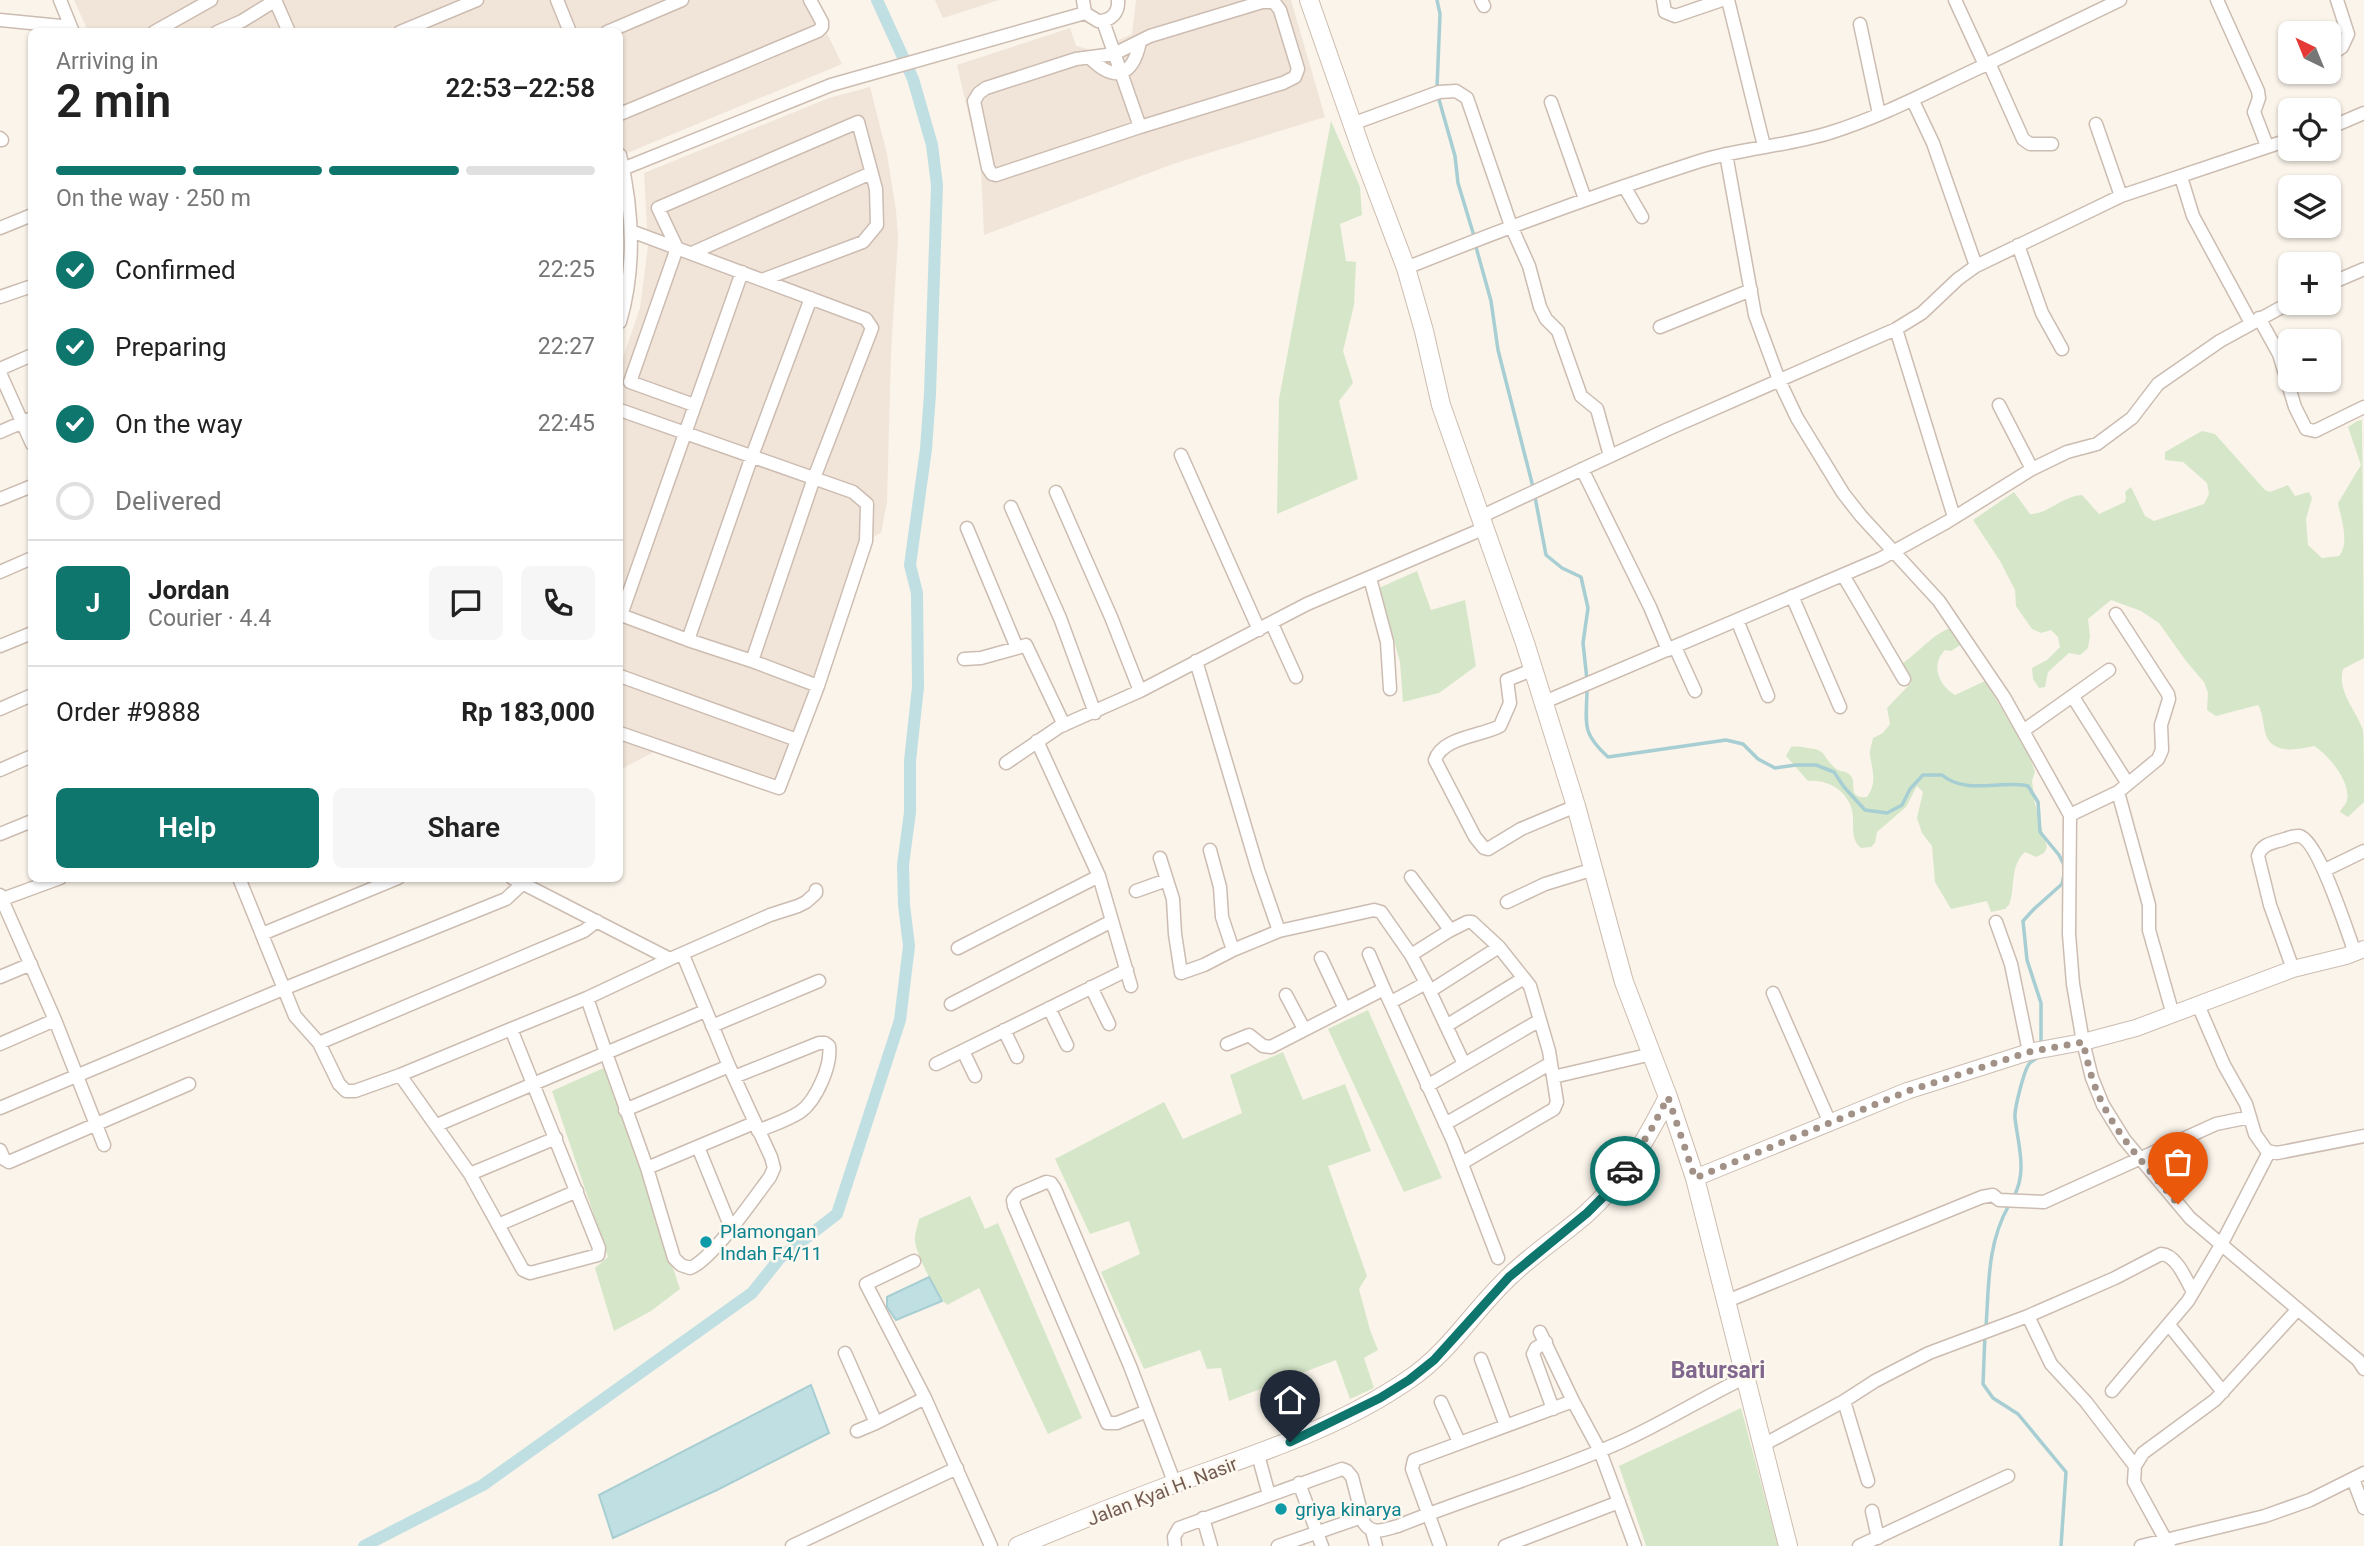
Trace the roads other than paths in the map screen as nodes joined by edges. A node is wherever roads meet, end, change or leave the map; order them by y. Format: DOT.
graph roads {
  1 [pos="60,0"];
  2 [pos="211,0"];
  3 [pos="275,0"];
  4 [pos="477,0"];
  5 [pos="557,0"];
  6 [pos="682,0"];
  7 [pos="810,0"];
  8 [pos="1118,0"];
  9 [pos="1309,0"];
  10 [pos="1663,0"];
  11 [pos="1722,0"];
  12 [pos="1728,0"];
  13 [pos="1955,0"];
  14 [pos="2120,0"];
  15 [pos="2217,0"];
  16 [pos="2337,0"];
  17 [pos="1084,7"];
  18 [pos="0,20"];
  19 [pos="1104,21"];
  20 [pos="1860,24"];
  21 [pos="64,28"];
  22 [pos="72,28"];
  23 [pos="161,28"];
  24 [pos="226,28"];
  25 [pos="287,28"];
  26 [pos="410,28"];
  27 [pos="568,28"];
  28 [pos="616,28"];
  29 [pos="1140,41"];
  30 [pos="2342,47"];
  31 [pos="1114,54"];
  32 [pos="1090,58"];
  33 [pos="1987,64"];
  34 [pos="1121,72"];
  35 [pos="1913,101"];
  36 [pos="1551,102"];
  37 [pos="623,113"];
  38 [pos="2364,113"];
  39 [pos="1879,114"];
  40 [pos="2341,123"];
  41 [pos="1352,124"];
  42 [pos="2096,124"];
  43 [pos="1140,127"];
  44 [pos="2278,143"];
  45 [pos="2052,144"];
  46 [pos="1764,146"];
  47 [pos="2267,146"];
  48 [pos="1726,154"];
  49 [pos="623,169"];
  50 [pos="871,173"];
  51 [pos="2181,177"];
  52 [pos="623,182"];
  53 [pos="1624,186"];
  54 [pos="2121,196"];
  55 [pos="1585,199"];
  56 [pos="28,217"];
  57 [pos="1642,217"];
  58 [pos="1511,226"];
  59 [pos="0,228"];
  60 [pos="631,231"];
  61 [pos="2018,245"];
  62 [pos="677,248"];
  63 [pos="692,253"];
  64 [pos="1976,266"];
  65 [pos="1406,268"];
  66 [pos="2364,270"];
  67 [pos="742,272"];
  68 [pos="2341,279"];
  69 [pos="762,280"];
  70 [pos="28,288"];
  71 [pos="1751,290"];
  72 [pos="0,297"];
  73 [pos="811,298"];
  74 [pos="2278,309"];
  75 [pos="623,312"];
  76 [pos="2255,321"];
  77 [pos="1660,327"];
  78 [pos="1896,329"];
  79 [pos="2062,349"];
  80 [pos="28,357"];
  81 [pos="0,371"];
  82 [pos="1779,380"];
  83 [pos="694,405"];
  84 [pos="1999,405"];
  85 [pos="2364,407"];
  86 [pos="623,410"];
  87 [pos="27,420"];
  88 [pos="0,432"];
  89 [pos="684,432"];
  90 [pos="1181,454"];
  91 [pos="752,456"];
  92 [pos="1610,456"];
  93 [pos="1582,469"];
  94 [pos="2032,469"];
  95 [pos="814,478"];
  96 [pos="28,488"];
  97 [pos="1056,492"];
  98 [pos="0,499"];
  99 [pos="1011,507"];
  100 [pos="1954,517"];
  101 [pos="1482,523"];
  102 [pos="967,528"];
  103 [pos="1895,552"];
  104 [pos="28,560"];
  105 [pos="0,572"];
  106 [pos="1843,575"];
  107 [pos="1370,578"];
  108 [pos="1792,596"];
  109 [pos="623,607"];
  110 [pos="2116,614"];
  111 [pos="623,617"];
  112 [pos="1737,620"];
  113 [pos="1272,624"];
  114 [pos="1259,630"];
  115 [pos="28,635"];
  116 [pos="688,640"];
  117 [pos="0,646"];
  118 [pos="1017,648"];
  119 [pos="1672,649"];
  120 [pos="964,659"];
  121 [pos="752,661"];
  122 [pos="1196,661"];
  123 [pos="1532,670"];
  124 [pos="2109,670"];
  125 [pos="623,677"];
  126 [pos="1296,677"];
  127 [pos="1905,679"];
  128 [pos="818,686"];
  129 [pos="1390,689"];
  130 [pos="1140,691"];
  131 [pos="1695,691"];
  132 [pos="1768,696"];
  133 [pos="28,697"];
  134 [pos="2073,697"];
  135 [pos="1542,703"];
  136 [pos="1839,707"];
  137 [pos="0,709"];
  138 [pos="1095,713"];
  139 [pos="1064,725"];
  140 [pos="2023,731"];
  141 [pos="623,734"];
  142 [pos="796,740"];
  143 [pos="1037,741"];
  144 [pos="28,758"];
  145 [pos="1006,763"];
  146 [pos="0,770"];
  147 [pos="2123,788"];
  148 [pos="1576,806"];
  149 [pos="2070,815"];
  150 [pos="28,823"];
  151 [pos="0,834"];
  152 [pos="1210,850"];
  153 [pos="2364,851"];
  154 [pos="1160,858"];
  155 [pos="1594,869"];
  156 [pos="2325,870"];
  157 [pos="1099,876"];
  158 [pos="1411,877"];
  159 [pos="1167,880"];
  160 [pos="50,882"];
  161 [pos="241,882"];
  162 [pos="388,882"];
  163 [pos="516,882"];
  164 [pos="519,882"];
  165 [pos="816,890"];
  166 [pos="1136,891"];
  167 [pos="2,901"];
  168 [pos="1507,902"];
  169 [pos="597,921"];
  170 [pos="1112,921"];
  171 [pos="1996,922"];
  172 [pos="1279,931"];
  173 [pos="1449,932"];
  174 [pos="262,934"];
  175 [pos="1499,947"];
  176 [pos="958,948"];
  177 [pos="1233,950"];
  178 [pos="2360,951"];
  179 [pos="1369,954"];
  180 [pos="683,955"];
  181 [pos="1411,955"];
  182 [pos="1321,958"];
  183 [pos="670,959"];
  184 [pos="31,964"];
  185 [pos="2292,969"];
  186 [pos="1127,970"];
  187 [pos="0,977"];
  188 [pos="1524,978"];
  189 [pos="819,981"];
  190 [pos="1131,986"];
  191 [pos="1091,987"];
  192 [pos="1428,987"];
  193 [pos="283,989"];
  194 [pos="1384,989"];
  195 [pos="1773,993"];
  196 [pos="1286,995"];
  197 [pos="587,998"];
  198 [pos="1391,1002"];
  199 [pos="951,1004"];
  200 [pos="2198,1005"];
  201 [pos="1049,1008"];
  202 [pos="1345,1009"];
  203 [pos="705,1011"];
  204 [pos="2173,1015"];
  205 [pos="55,1020"];
  206 [pos="1540,1020"];
  207 [pos="1109,1024"];
  208 [pos="712,1026"];
  209 [pos="1446,1026"];
  210 [pos="511,1029"];
  211 [pos="1304,1030"];
  212 [pos="1004,1031"];
  213 [pos="2083,1042"];
  214 [pos="319,1043"];
  215 [pos="0,1044"];
  216 [pos="1227,1044"];
  217 [pos="1067,1045"];
  218 [pos="963,1051"];
  219 [pos="2029,1052"];
  220 [pos="607,1053"];
  221 [pos="1652,1054"];
  222 [pos="1017,1057"];
  223 [pos="936,1064"];
  224 [pos="1464,1064"];
  225 [pos="1552,1070"];
  226 [pos="731,1072"];
  227 [pos="77,1074"];
  228 [pos="400,1075"];
  229 [pos="975,1076"];
  230 [pos="533,1083"];
  231 [pos="189,1084"];
  232 [pos="1427,1086"];
  233 [pos="1668,1097"];
  234 [pos="0,1108"];
  235 [pos="625,1110"];
  236 [pos="2250,1117"];
  237 [pos="1830,1123"];
  238 [pos="96,1124"];
  239 [pos="1445,1124"];
  240 [pos="437,1125"];
  241 [pos="756,1127"];
  242 [pos="2364,1136"];
  243 [pos="556,1138"];
  244 [pos="104,1145"];
  245 [pos="698,1147"];
  246 [pos="0,1150"];
  247 [pos="2269,1152"];
  248 [pos="2140,1158"];
  249 [pos="1462,1163"];
  250 [pos="647,1168"];
  251 [pos="470,1174"];
  252 [pos="1695,1178"];
  253 [pos="577,1191"];
  254 [pos="498,1225"];
  255 [pos="731,1228"];
  256 [pos="2221,1245"];
  257 [pos="1498,1258"];
  258 [pos="914,1261"];
  259 [pos="2193,1293"];
  260 [pos="1727,1301"];
  261 [pos="2298,1309"];
  262 [pos="2028,1316"];
  263 [pos="2169,1325"];
  264 [pos="845,1353"];
  265 [pos="1481,1359"];
  266 [pos="2364,1369"];
  267 [pos="1745,1377"];
  268 [pos="2112,1391"];
  269 [pos="2223,1391"];
  270 [pos="925,1398"];
  271 [pos="1573,1401"];
  272 [pos="1844,1401"];
  273 [pos="1441,1402"];
  274 [pos="1553,1409"];
  275 [pos="1147,1411"];
  276 [pos="876,1423"];
  277 [pos="1506,1426"];
  278 [pos="857,1432"];
  279 [pos="1459,1443"];
  280 [pos="1763,1445"];
  281 [pos="1600,1451"];
  282 [pos="1260,1464"];
  283 [pos="2135,1466"];
  284 [pos="957,1468"];
  285 [pos="2008,1476"];
  286 [pos="2358,1476"];
  287 [pos="1868,1481"];
  288 [pos="1299,1483"];
  289 [pos="1175,1484"];
  290 [pos="1269,1494"];
  291 [pos="1619,1502"];
  292 [pos="2364,1508"];
  293 [pos="1872,1511"];
  294 [pos="1428,1514"];
  295 [pos="1362,1517"];
  296 [pos="1203,1518"];
  297 [pos="1372,1531"];
  298 [pos="1317,1533"];
  299 [pos="1878,1538"];
  300 [pos="2166,1542"];
  301 [pos="792,1546"];
  302 [pos="991,1546"];
  303 [pos="1018,1546"];
  304 [pos="1175,1546"];
  305 [pos="1211,1546"];
  306 [pos="1278,1546"];
  307 [pos="1322,1546"];
  308 [pos="1376,1546"];
  309 [pos="1440,1546"];
  310 [pos="1505,1546"];
  311 [pos="1635,1546"];
  312 [pos="1788,1546"];
  313 [pos="1859,1546"];
  314 [pos="2141,1546"];
  1 -- 22 [label="street"];
  2 -- 23 [label="street"];
  3 -- 24 [label="street"];
  3 -- 25 [label="street"];
  4 -- 26 [label="street"];
  5 -- 27 [label="street"];
  6 -- 28 [label="street"];
  7 -- 37 [label="street"];
  8 -- 19 [label="street"];
  9 -- 41 [label="main road"];
  10 -- 11 [label="street"];
  12 -- 46 [label="street"];
  13 -- 33 [label="street"];
  14 -- 33 [label="street"];
  15 -- 47 [label="street"];
  16 -- 30 [label="street"];
  17 -- 19 [label="street"];
  17 -- 49 [label="street"];
  18 -- 21 [label="street"];
  19 -- 31 [label="street"];
  20 -- 39 [label="street"];
  29 -- 31 [label="street"];
  29 -- 34 [label="street"];
  29 -- 43 [label="street"];
  31 -- 32 [label="street"];
  31 -- 34 [label="street"];
  32 -- 34 [label="street"];
  32 -- 43 [label="street"];
  33 -- 35 [label="street"];
  33 -- 45 [label="street"];
  34 -- 43 [label="street"];
  35 -- 39 [label="street"];
  35 -- 64 [label="street"];
  36 -- 55 [label="street"];
  38 -- 40 [label="street"];
  39 -- 46 [label="street"];
  41 -- 58 [label="street"];
  41 -- 65 [label="main road"];
  42 -- 54 [label="street"];
  44 -- 47 [label="street"];
  46 -- 48 [label="street"];
  47 -- 51 [label="street"];
  48 -- 53 [label="street"];
  48 -- 71 [label="street"];
  50 -- 62 [label="street"];
  50 -- 63 [label="street"];
  50 -- 69 [label="street"];
  51 -- 54 [label="street"];
  51 -- 76 [label="street"];
  52 -- 60 [label="street"];
  53 -- 55 [label="street"];
  53 -- 57 [label="street"];
  54 -- 61 [label="street"];
  55 -- 58 [label="street"];
  56 -- 59 [label="street"];
  58 -- 65 [label="street"];
  58 -- 92 [label="street"];
  60 -- 62 [label="street"];
  60 -- 75 [label="street"];
  61 -- 64 [label="street"];
  61 -- 79 [label="street"];
  62 -- 63 [label="street"];
  62 -- 83 [label="street"];
  63 -- 67 [label="street"];
  64 -- 78 [label="street"];
  65 -- 101 [label="main road"];
  66 -- 68 [label="street"];
  67 -- 69 [label="street"];
  67 -- 83 [label="street"];
  69 -- 73 [label="street"];
  70 -- 72 [label="street"];
  71 -- 77 [label="street"];
  71 -- 82 [label="street"];
  73 -- 91 [label="street"];
  73 -- 95 [label="street"];
  74 -- 76 [label="street"];
  76 -- 85 [label="street"];
  76 -- 94 [label="street"];
  78 -- 82 [label="street"];
  78 -- 100 [label="street"];
  80 -- 81 [label="street"];
  81 -- 87 [label="street"];
  82 -- 92 [label="street"];
  82 -- 103 [label="street"];
  83 -- 89 [label="street"];
  84 -- 94 [label="street"];
  86 -- 89 [label="street"];
  87 -- 88 [label="street"];
  89 -- 91 [label="street"];
  89 -- 109 [label="street"];
  90 -- 114 [label="street"];
  91 -- 95 [label="street"];
  91 -- 116 [label="street"];
  92 -- 93 [label="street"];
  93 -- 101 [label="street"];
  93 -- 119 [label="street"];
  94 -- 100 [label="street"];
  95 -- 121 [label="street"];
  95 -- 128 [label="street"];
  96 -- 98 [label="street"];
  97 -- 130 [label="street"];
  99 -- 138 [label="street"];
  100 -- 103 [label="street"];
  101 -- 107 [label="street"];
  101 -- 123 [label="main road"];
  102 -- 118 [label="street"];
  103 -- 106 [label="street"];
  103 -- 140 [label="street"];
  104 -- 105 [label="street"];
  106 -- 108 [label="street"];
  106 -- 127 [label="street"];
  107 -- 113 [label="street"];
  107 -- 129 [label="street"];
  108 -- 112 [label="street"];
  108 -- 136 [label="street"];
  110 -- 147 [label="street"];
  111 -- 116 [label="street"];
  112 -- 119 [label="street"];
  112 -- 132 [label="street"];
  113 -- 114 [label="street"];
  113 -- 126 [label="street"];
  114 -- 122 [label="street"];
  115 -- 117 [label="street"];
  116 -- 121 [label="street"];
  118 -- 120 [label="street"];
  118 -- 139 [label="street"];
  119 -- 131 [label="street"];
  119 -- 135 [label="street"];
  121 -- 128 [label="street"];
  122 -- 130 [label="street"];
  122 -- 172 [label="street"];
  123 -- 135 [label="main road"];
  123 -- 148 [label="street"];
  124 -- 134 [label="street"];
  125 -- 142 [label="street"];
  128 -- 142 [label="street"];
  130 -- 138 [label="street"];
  133 -- 137 [label="street"];
  134 -- 140 [label="street"];
  134 -- 147 [label="street"];
  135 -- 148 [label="main road"];
  138 -- 139 [label="street"];
  139 -- 143 [label="street"];
  140 -- 149 [label="street"];
  141 -- 142 [label="street"];
  143 -- 145 [label="street"];
  143 -- 157 [label="street"];
  144 -- 146 [label="street"];
  147 -- 149 [label="street"];
  147 -- 204 [label="street"];
  148 -- 155 [label="main road"];
  149 -- 213 [label="street"];
  150 -- 151 [label="street"];
  152 -- 177 [label="street"];
  153 -- 156 [label="street"];
  154 -- 159 [label="street"];
  155 -- 168 [label="street"];
  155 -- 221 [label="main road"];
  156 -- 178 [label="street"];
  156 -- 185 [label="street"];
  157 -- 170 [label="street"];
  157 -- 176 [label="street"];
  158 -- 173 [label="street"];
  159 -- 166 [label="street"];
  159 -- 177 [label="street"];
  160 -- 167 [label="street"];
  161 -- 174 [label="street"];
  162 -- 174 [label="street"];
  163 -- 193 [label="street"];
  164 -- 169 [label="street"];
  165 -- 180 [label="street"];
  167 -- 184 [label="street"];
  169 -- 183 [label="street"];
  169 -- 214 [label="street"];
  170 -- 186 [label="street"];
  170 -- 199 [label="street"];
  171 -- 219 [label="street"];
  172 -- 177 [label="street"];
  172 -- 181 [label="street"];
  173 -- 175 [label="street"];
  173 -- 181 [label="street"];
  174 -- 193 [label="street"];
  175 -- 188 [label="street"];
  175 -- 192 [label="street"];
  178 -- 185 [label="street"];
  179 -- 194 [label="street"];
  180 -- 183 [label="street"];
  180 -- 203 [label="street"];
  181 -- 192 [label="street"];
  182 -- 202 [label="street"];
  183 -- 197 [label="street"];
  184 -- 187 [label="street"];
  184 -- 205 [label="street"];
  185 -- 200 [label="street"];
  186 -- 190 [label="street"];
  186 -- 191 [label="street"];
  188 -- 206 [label="street"];
  188 -- 209 [label="street"];
  189 -- 208 [label="street"];
  191 -- 201 [label="street"];
  191 -- 207 [label="street"];
  192 -- 198 [label="street"];
  192 -- 209 [label="street"];
  193 -- 214 [label="street"];
  193 -- 227 [label="street"];
  194 -- 198 [label="street"];
  194 -- 202 [label="street"];
  195 -- 237 [label="street"];
  196 -- 211 [label="street"];
  197 -- 210 [label="street"];
  197 -- 220 [label="street"];
  198 -- 232 [label="street"];
  200 -- 204 [label="street"];
  200 -- 236 [label="street"];
  201 -- 212 [label="street"];
  201 -- 217 [label="street"];
  202 -- 211 [label="street"];
  203 -- 208 [label="street"];
  203 -- 220 [label="street"];
  204 -- 213 [label="street"];
  205 -- 215 [label="street"];
  205 -- 227 [label="street"];
  206 -- 224 [label="street"];
  206 -- 225 [label="street"];
  208 -- 226 [label="street"];
  209 -- 224 [label="street"];
  210 -- 228 [label="street"];
  210 -- 230 [label="street"];
  211 -- 216 [label="street"];
  212 -- 218 [label="street"];
  212 -- 222 [label="street"];
  213 -- 219 [label="street"];
  213 -- 248 [label="street"];
  214 -- 228 [label="street"];
  218 -- 223 [label="street"];
  218 -- 229 [label="street"];
  219 -- 237 [label="street"];
  220 -- 230 [label="street"];
  220 -- 235 [label="street"];
  221 -- 225 [label="street"];
  221 -- 233 [label="main road"];
  224 -- 232 [label="street"];
  225 -- 239 [label="street"];
  225 -- 249 [label="street"];
  226 -- 235 [label="street"];
  226 -- 241 [label="street"];
  226 -- 241 [label="street"];
  227 -- 234 [label="street"];
  227 -- 238 [label="street"];
  228 -- 240 [label="street"];
  230 -- 240 [label="street"];
  230 -- 243 [label="street"];
  231 -- 238 [label="street"];
  232 -- 239 [label="street"];
  233 -- 252 [label="main road"];
  233 -- 282 [label="main road, Jalan Kyai H. Nasir"];
  235 -- 250 [label="street"];
  236 -- 247 [label="street"];
  236 -- 248 [label="street"];
  237 -- 252 [label="street"];
  238 -- 244 [label="street"];
  238 -- 246 [label="street"];
  239 -- 249 [label="street"];
  240 -- 251 [label="street"];
  241 -- 245 [label="street"];
  241 -- 255 [label="street"];
  242 -- 247 [label="street"];
  243 -- 251 [label="street"];
  243 -- 253 [label="street"];
  245 -- 250 [label="street"];
  245 -- 255 [label="street"];
  247 -- 256 [label="street"];
  248 -- 256 [label="street"];
  248 -- 260 [label="street"];
  249 -- 257 [label="street"];
  250 -- 255 [label="street"];
  251 -- 254 [label="street"];
  252 -- 260 [label="main road"];
  253 -- 254 [label="street"];
  253 -- 254 [label="street"];
  256 -- 259 [label="street"];
  256 -- 261 [label="street"];
  258 -- 270 [label="street"];
  259 -- 262 [label="street"];
  259 -- 263 [label="street"];
  260 -- 267 [label="main road"];
  261 -- 266 [label="street"];
  261 -- 269 [label="street"];
  262 -- 272 [label="street"];
  262 -- 283 [label="street"];
  263 -- 268 [label="street"];
  263 -- 269 [label="street"];
  264 -- 276 [label="street"];
  265 -- 277 [label="street"];
  267 -- 280 [label="main road"];
  267 -- 281 [label="street"];
  269 -- 283 [label="street"];
  270 -- 276 [label="street"];
  270 -- 284 [label="street"];
  271 -- 274 [label="street"];
  271 -- 274 [label="street"];
  271 -- 281 [label="street"];
  272 -- 280 [label="street"];
  272 -- 287 [label="street"];
  273 -- 279 [label="street"];
  274 -- 277 [label="street"];
  275 -- 275 [label="street"];
  275 -- 289 [label="street"];
  276 -- 278 [label="street"];
  277 -- 279 [label="street"];
  279 -- 294 [label="street"];
  280 -- 312 [label="main road"];
  281 -- 291 [label="street"];
  281 -- 294 [label="street"];
  282 -- 289 [label="main road, Jalan Kyai H. Nasir"];
  282 -- 290 [label="street"];
  283 -- 300 [label="street"];
  284 -- 301 [label="street"];
  284 -- 302 [label="street"];
  285 -- 299 [label="street"];
  286 -- 292 [label="street"];
  286 -- 300 [label="street"];
  288 -- 290 [label="street"];
  288 -- 295 [label="street"];
  288 -- 298 [label="street"];
  289 -- 303 [label="main road, Jalan Kyai H. Nasir"];
  290 -- 296 [label="street"];
  291 -- 310 [label="street"];
  291 -- 311 [label="street"];
  293 -- 299 [label="street"];
  294 -- 297 [label="street"];
  294 -- 309 [label="street"];
  295 -- 297 [label="street"];
  295 -- 298 [label="street"];
  296 -- 304 [label="street"];
  296 -- 305 [label="street"];
  297 -- 308 [label="street"];
  298 -- 306 [label="street"];
  298 -- 307 [label="street"];
  299 -- 313 [label="street"];
  300 -- 314 [label="street"];
}
